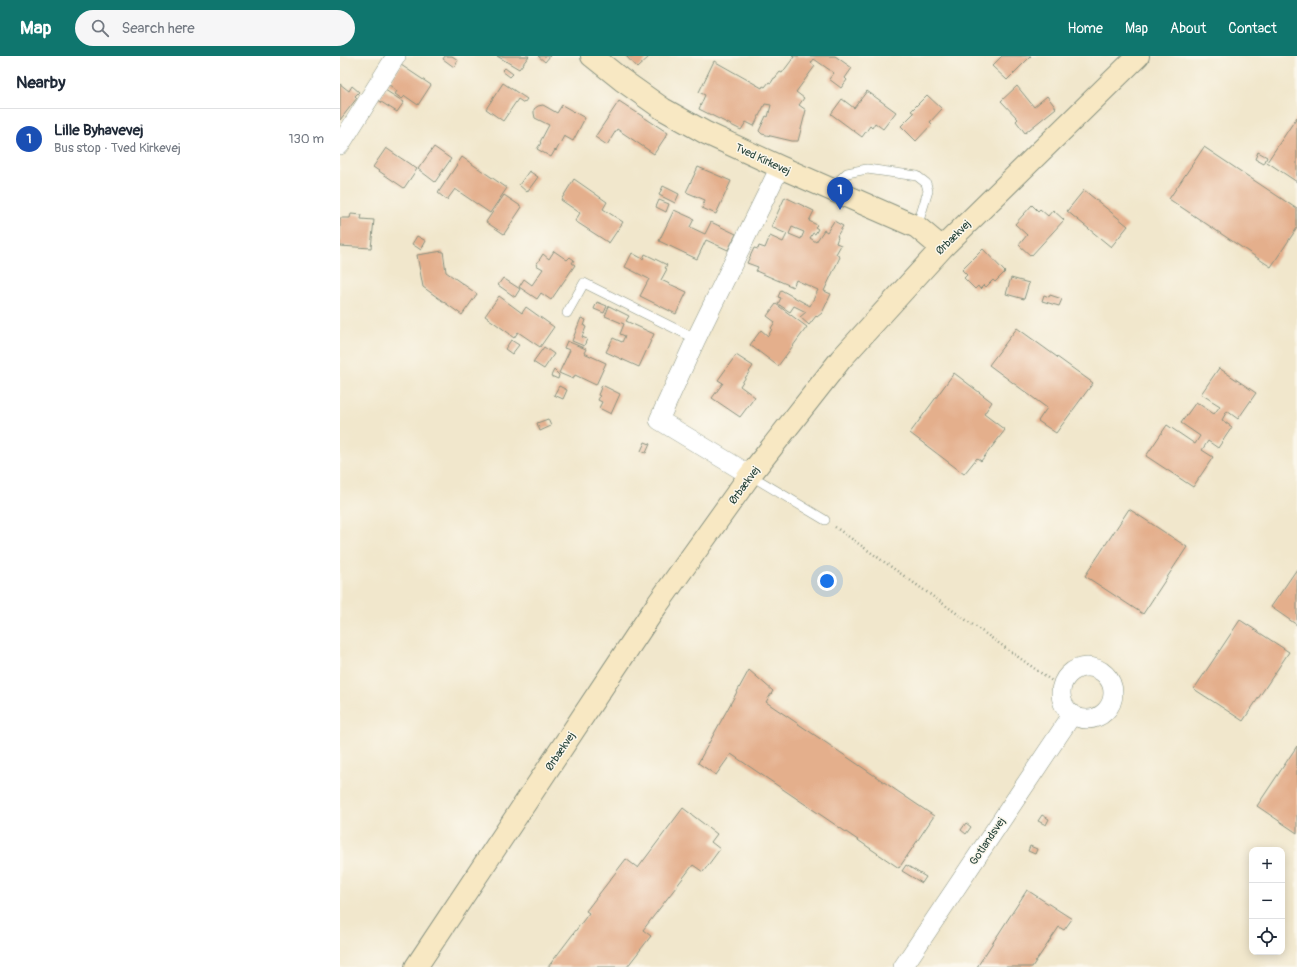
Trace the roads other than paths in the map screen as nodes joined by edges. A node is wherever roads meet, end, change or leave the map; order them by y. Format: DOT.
graph roads {
  1 [pos="396,56"];
  2 [pos="592,56"];
  3 [pos="1138,56"];
  4 [pos="340,145"];
  5 [pos="780,167"];
  6 [pos="830,189"];
  7 [pos="917,227"];
  8 [pos="942,248"];
  9 [pos="567,313"];
  10 [pos="696,339"];
  11 [pos="750,475"];
  12 [pos="825,520"];
  13 [pos="1072,715"];
  14 [pos="416,967"];
  15 [pos="902,967"];
  1 -- 4 [label="street"];
  2 -- 5 [label="street, Tved Kirkevej"];
  3 -- 8 [label="street, Ørbækvej"];
  5 -- 6 [label="street, Tved Kirkevej"];
  5 -- 10 [label="street"];
  6 -- 7 [label="street, Tved Kirkevej"];
  6 -- 7 [label="lane"];
  7 -- 8 [label="street, Tved Kirkevej"];
  8 -- 11 [label="street, Ørbækvej"];
  9 -- 10 [label="lane"];
  10 -- 11 [label="street"];
  11 -- 12 [label="lane"];
  11 -- 14 [label="street, Ørbækvej"];
  13 -- 13 [label="street"];
  13 -- 15 [label="street, Gotlandsvej"];
}
